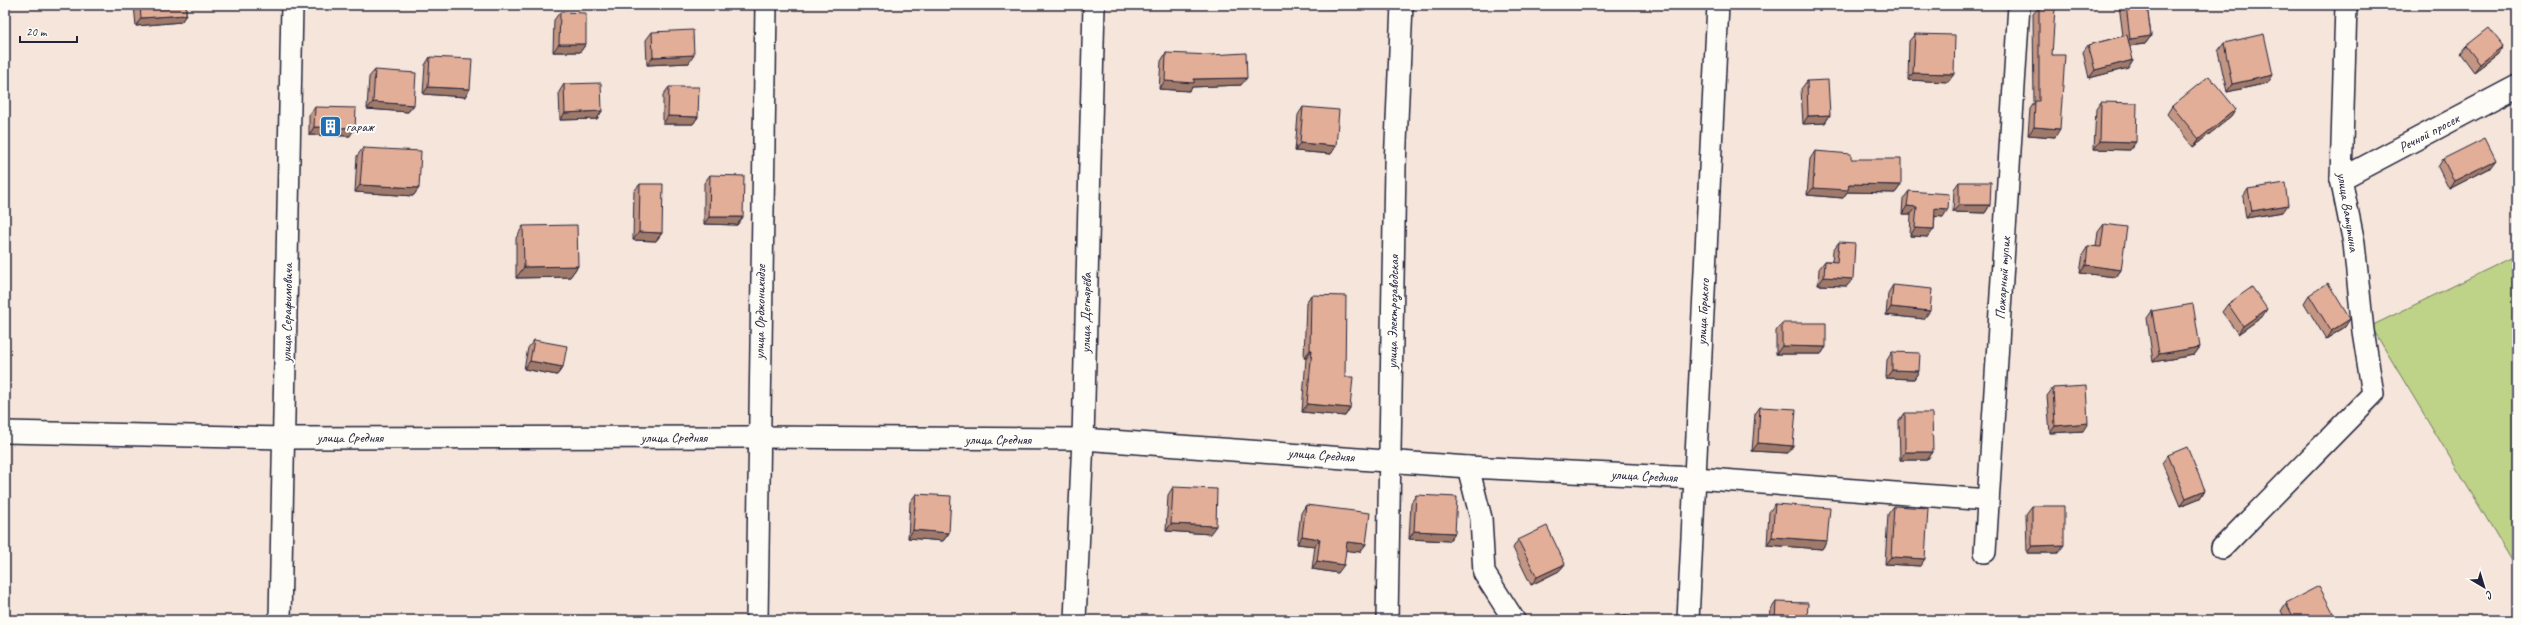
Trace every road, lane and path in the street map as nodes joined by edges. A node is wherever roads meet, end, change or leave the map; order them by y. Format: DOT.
graph roads {
  1 [pos="292,5"];
  2 [pos="766,5"];
  3 [pos="1094,5"];
  4 [pos="1402,5"];
  5 [pos="1718,5"];
  6 [pos="2019,5"];
  7 [pos="2346,5"];
  8 [pos="2517,86"];
  9 [pos="2341,179"];
  10 [pos="5,432"];
  11 [pos="758,437"];
  12 [pos="285,438"];
  13 [pos="1083,439"];
  14 [pos="1391,460"];
  15 [pos="1468,467"];
  16 [pos="1695,478"];
  17 [pos="1988,500"];
  18 [pos="2222,548"];
  19 [pos="1985,552"];
  20 [pos="280,620"];
  21 [pos="757,620"];
  22 [pos="1075,620"];
  23 [pos="1387,620"];
  24 [pos="1514,620"];
  25 [pos="1688,620"];
  1 -- 12 [label="street, улица Серафимовича"];
  2 -- 11 [label="street, улица Орджоникидзе"];
  3 -- 13 [label="street, улица Дегтярёва"];
  4 -- 14 [label="street, улица Электрозаводская"];
  5 -- 16 [label="street, улица Горького"];
  6 -- 17 [label="street, Пожарный тупик"];
  7 -- 9 [label="street, улица Ватутина"];
  8 -- 9 [label="street, Речной просек"];
  9 -- 18 [label="street, улица Ватутина"];
  10 -- 12 [label="street, улица Средняя"];
  11 -- 12 [label="street, улица Средняя"];
  11 -- 13 [label="street, улица Средняя"];
  11 -- 21 [label="street, улица Орджоникидзе"];
  12 -- 20 [label="street, улица Серафимовича"];
  13 -- 14 [label="street, улица Средняя"];
  13 -- 22 [label="street, улица Дегтярёва"];
  14 -- 15 [label="street, улица Средняя"];
  14 -- 23 [label="street, улица Электрозаводская"];
  15 -- 16 [label="street, улица Средняя"];
  15 -- 24 [label="street"];
  16 -- 17 [label="street, улица Средняя"];
  16 -- 25 [label="street, улица Горького"];
  17 -- 19 [label="street, Пожарный тупик"];
}
